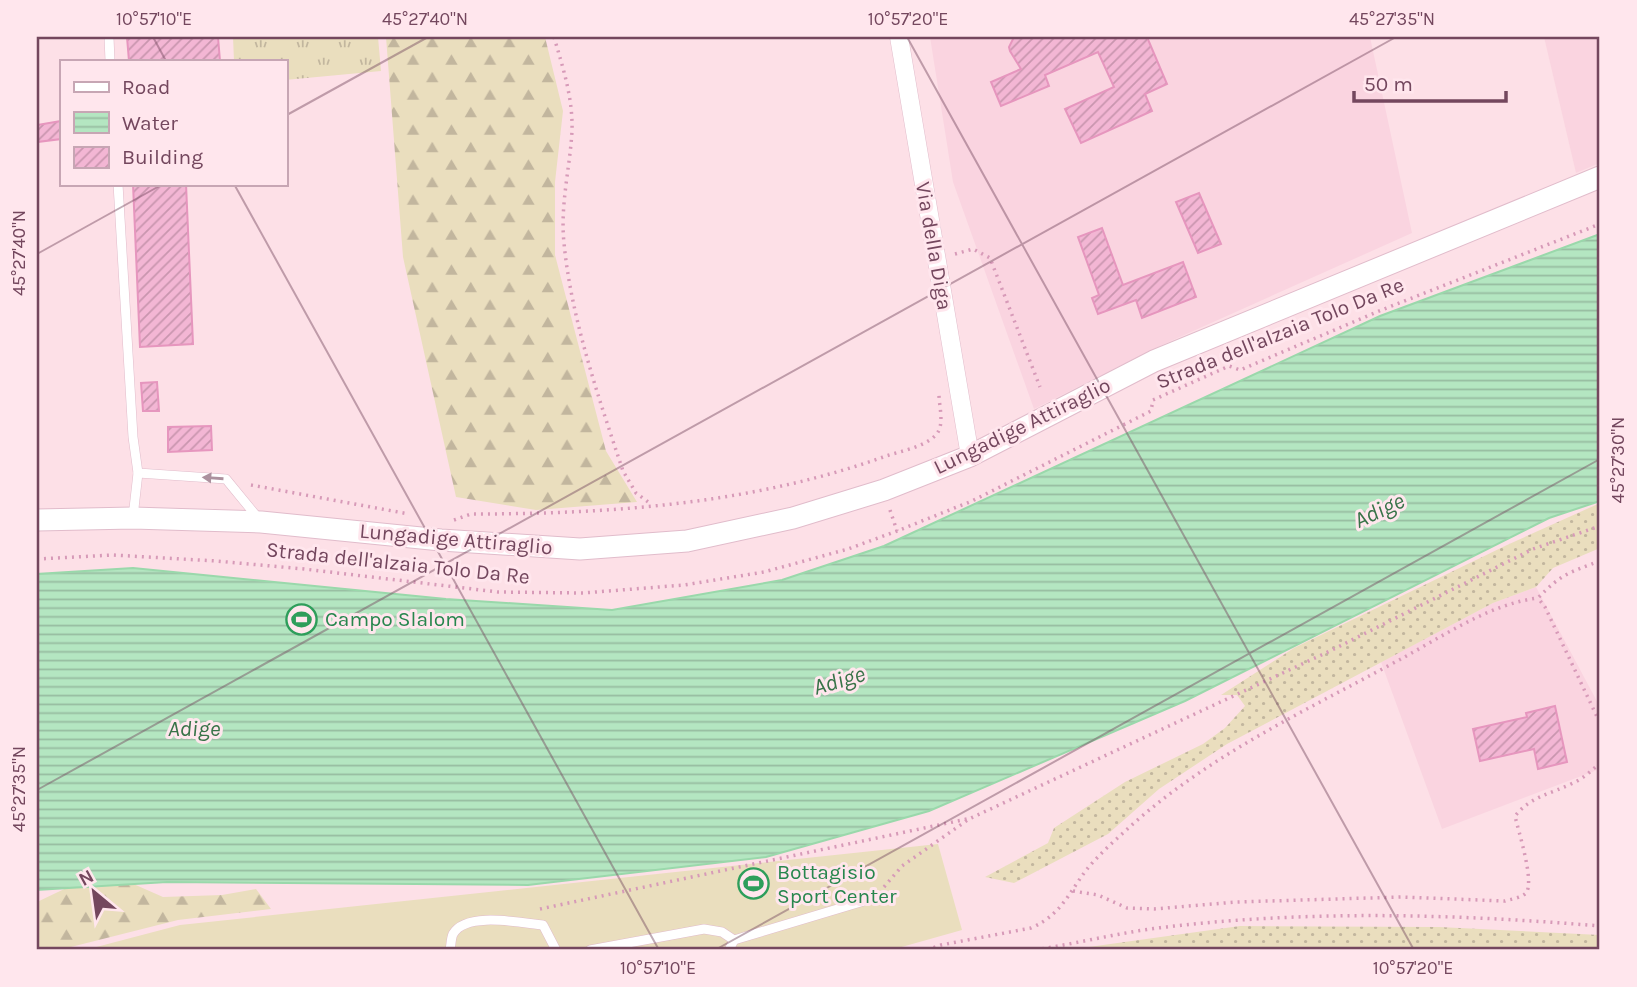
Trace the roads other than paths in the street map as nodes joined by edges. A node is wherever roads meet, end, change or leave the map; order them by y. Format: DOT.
graph roads {
  1 [pos="109,37"];
  2 [pos="899,37"];
  3 [pos="110,60"];
  4 [pos="1600,177"];
  5 [pos="118,186"];
  6 [pos="970,456"];
  7 [pos="138,473"];
  8 [pos="133,518"];
  9 [pos="37,520"];
  10 [pos="261,522"];
  11 [pos="874,898"];
  12 [pos="734,940"];
  13 [pos="450,950"];
  14 [pos="556,950"];
  15 [pos="590,950"];
  16 [pos="729,950"];
  1 -- 3 [label="lane"];
  2 -- 6 [label="street, Via della Diga"];
  4 -- 6 [label="street, Lungadige Attiraglio"];
  5 -- 7 [label="lane"];
  6 -- 10 [label="street, Lungadige Attiraglio"];
  7 -- 8 [label="lane"];
  10 -- 7 [label="lane, one-way"];
  8 -- 9 [label="street, Lungadige Attiraglio"];
  8 -- 10 [label="street, Lungadige Attiraglio"];
  11 -- 12 [label="lane"];
  12 -- 15 [label="lane"];
  12 -- 16 [label="lane"];
  13 -- 14 [label="lane"];
}
